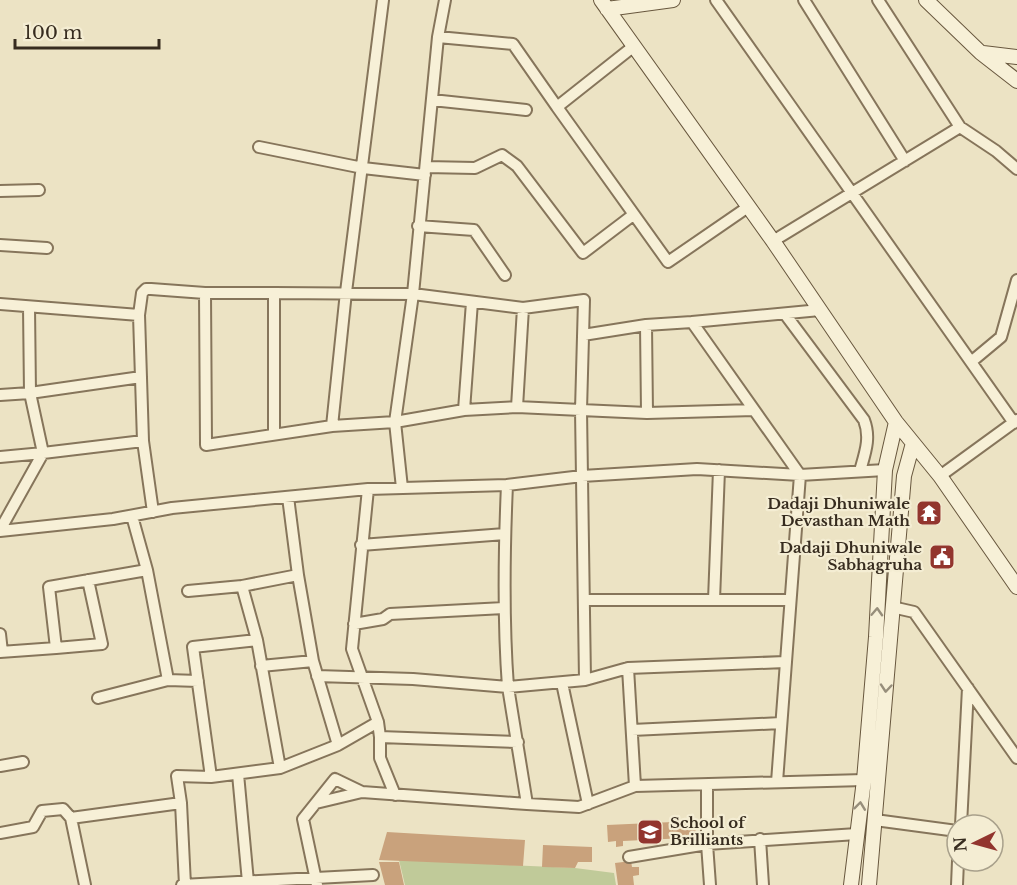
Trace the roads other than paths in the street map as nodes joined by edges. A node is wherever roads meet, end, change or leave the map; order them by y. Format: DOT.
graph roads {
  1 [pos="382,0"];
  2 [pos="445,0"];
  3 [pos="673,0"];
  4 [pos="716,0"];
  5 [pos="804,0"];
  6 [pos="878,0"];
  7 [pos="926,0"];
  8 [pos="604,4"];
  9 [pos="438,37"];
  10 [pos="634,46"];
  11 [pos="981,52"];
  12 [pos="1017,57"];
  13 [pos="1017,81"];
  14 [pos="432,100"];
  15 [pos="557,107"];
  16 [pos="526,110"];
  17 [pos="960,127"];
  18 [pos="259,147"];
  19 [pos="905,161"];
  20 [pos="363,168"];
  21 [pos="1017,169"];
  22 [pos="425,171"];
  23 [pos="39,190"];
  24 [pos="0,191"];
  25 [pos="852,193"];
  26 [pos="748,207"];
  27 [pos="633,215"];
  28 [pos="418,226"];
  29 [pos="773,242"];
  30 [pos="0,245"];
  31 [pos="47,248"];
  32 [pos="505,275"];
  33 [pos="1017,280"];
  34 [pos="346,292"];
  35 [pos="205,293"];
  36 [pos="274,293"];
  37 [pos="413,294"];
  38 [pos="1014,301"];
  39 [pos="472,302"];
  40 [pos="0,304"];
  41 [pos="29,307"];
  42 [pos="523,308"];
  43 [pos="820,310"];
  44 [pos="785,314"];
  45 [pos="140,315"];
  46 [pos="692,322"];
  47 [pos="646,325"];
  48 [pos="583,335"];
  49 [pos="970,362"];
  50 [pos="141,377"];
  51 [pos="30,393"];
  52 [pos="0,395"];
  53 [pos="517,407"];
  54 [pos="464,410"];
  55 [pos="754,410"];
  56 [pos="581,411"];
  57 [pos="647,413"];
  58 [pos="395,422"];
  59 [pos="896,422"];
  60 [pos="1015,422"];
  61 [pos="332,426"];
  62 [pos="274,433"];
  63 [pos="143,441"];
  64 [pos="913,443"];
  65 [pos="44,453"];
  66 [pos="0,458"];
  67 [pos="719,470"];
  68 [pos="885,470"];
  69 [pos="860,471"];
  70 [pos="800,475"];
  71 [pos="582,476"];
  72 [pos="940,476"];
  73 [pos="507,485"];
  74 [pos="402,488"];
  75 [pos="368,489"];
  76 [pos="288,497"];
  77 [pos="153,512"];
  78 [pos="132,516"];
  79 [pos="0,530"];
  80 [pos="505,534"];
  81 [pos="361,546"];
  82 [pos="147,570"];
  83 [pos="298,575"];
  84 [pos="88,580"];
  85 [pos="242,586"];
  86 [pos="1017,587"];
  87 [pos="188,591"];
  88 [pos="584,600"];
  89 [pos="714,600"];
  90 [pos="789,600"];
  91 [pos="892,607"];
  92 [pos="504,608"];
  93 [pos="354,624"];
  94 [pos="0,634"];
  95 [pos="256,640"];
  96 [pos="56,648"];
  97 [pos="1,652"];
  98 [pos="313,661"];
  99 [pos="785,662"];
  100 [pos="261,666"];
  101 [pos="628,668"];
  102 [pos="317,676"];
  103 [pos="361,676"];
  104 [pos="168,680"];
  105 [pos="585,680"];
  106 [pos="198,681"];
  107 [pos="562,683"];
  108 [pos="508,687"];
  109 [pos="968,688"];
  110 [pos="98,698"];
  111 [pos="378,722"];
  112 [pos="781,723"];
  113 [pos="632,730"];
  114 [pos="380,737"];
  115 [pos="518,742"];
  116 [pos="338,745"];
  117 [pos="1017,758"];
  118 [pos="23,762"];
  119 [pos="0,766"];
  120 [pos="280,768"];
  121 [pos="238,774"];
  122 [pos="211,777"];
  123 [pos="864,780"];
  124 [pos="777,782"];
  125 [pos="635,786"];
  126 [pos="706,786"];
  127 [pos="363,792"];
  128 [pos="395,795"];
  129 [pos="181,803"];
  130 [pos="316,803"];
  131 [pos="526,804"];
  132 [pos="588,804"];
  133 [pos="962,813"];
  134 [pos="71,818"];
  135 [pos="874,820"];
  136 [pos="945,829"];
  137 [pos="0,833"];
  138 [pos="857,834"];
  139 [pos="760,839"];
  140 [pos="707,844"];
  141 [pos="629,856"];
  142 [pos="373,875"];
  143 [pos="248,882"];
  144 [pos="317,882"];
  145 [pos="85,885"];
  146 [pos="183,885"];
  147 [pos="710,885"];
  148 [pos="763,885"];
  149 [pos="851,885"];
  150 [pos="869,885"];
  1 -- 20 [label="street"];
  2 -- 9 [label="street"];
  3 -- 8 [label="street"];
  4 -- 25 [label="street"];
  5 -- 19 [label="street"];
  6 -- 17 [label="street"];
  7 -- 11 [label="street"];
  8 -- 10 [label="street"];
  9 -- 14 [label="street"];
  9 -- 15 [label="street"];
  10 -- 15 [label="street"];
  10 -- 26 [label="street"];
  11 -- 12 [label="street"];
  11 -- 13 [label="street"];
  14 -- 16 [label="street"];
  14 -- 22 [label="street"];
  15 -- 27 [label="street"];
  17 -- 19 [label="street"];
  17 -- 21 [label="street"];
  18 -- 20 [label="street"];
  19 -- 25 [label="street"];
  20 -- 22 [label="street"];
  20 -- 34 [label="street"];
  22 -- 27 [label="street"];
  22 -- 28 [label="street"];
  23 -- 24 [label="street"];
  25 -- 29 [label="street"];
  25 -- 49 [label="street"];
  26 -- 27 [label="street"];
  26 -- 29 [label="street"];
  28 -- 32 [label="street"];
  28 -- 37 [label="street"];
  29 -- 43 [label="street"];
  30 -- 31 [label="street"];
  33 -- 38 [label="street"];
  34 -- 36 [label="street"];
  34 -- 37 [label="street"];
  34 -- 61 [label="street"];
  35 -- 36 [label="street"];
  35 -- 45 [label="street"];
  35 -- 62 [label="street"];
  36 -- 62 [label="street"];
  37 -- 39 [label="street"];
  37 -- 58 [label="street"];
  38 -- 49 [label="street"];
  39 -- 42 [label="street"];
  39 -- 54 [label="street"];
  40 -- 41 [label="street"];
  41 -- 45 [label="street"];
  41 -- 51 [label="street"];
  42 -- 48 [label="street"];
  42 -- 53 [label="street"];
  43 -- 44 [label="street"];
  43 -- 59 [label="street"];
  44 -- 46 [label="street"];
  44 -- 69 [label="street"];
  45 -- 50 [label="street"];
  46 -- 47 [label="street"];
  46 -- 55 [label="street"];
  47 -- 48 [label="street"];
  47 -- 57 [label="street"];
  48 -- 56 [label="street"];
  49 -- 60 [label="street"];
  50 -- 51 [label="street"];
  50 -- 63 [label="street"];
  51 -- 52 [label="street"];
  51 -- 65 [label="street"];
  53 -- 54 [label="street"];
  53 -- 56 [label="street"];
  54 -- 58 [label="street"];
  55 -- 57 [label="street"];
  55 -- 70 [label="street"];
  56 -- 57 [label="street"];
  56 -- 71 [label="street"];
  58 -- 61 [label="street"];
  58 -- 74 [label="street"];
  59 -- 64 [label="street"];
  59 -- 68 [label="street"];
  60 -- 72 [label="street"];
  61 -- 62 [label="street"];
  63 -- 65 [label="street"];
  63 -- 77 [label="street"];
  64 -- 72 [label="street"];
  64 -- 91 [label="street"];
  65 -- 66 [label="street"];
  65 -- 79 [label="street"];
  67 -- 70 [label="street"];
  67 -- 71 [label="street"];
  67 -- 89 [label="street"];
  68 -- 69 [label="street"];
  123 -- 68 [label="street, one-way"];
  69 -- 70 [label="street"];
  70 -- 90 [label="street"];
  71 -- 73 [label="street"];
  71 -- 88 [label="street"];
  72 -- 86 [label="street"];
  73 -- 74 [label="street"];
  73 -- 80 [label="street"];
  74 -- 75 [label="street"];
  75 -- 76 [label="street"];
  75 -- 81 [label="street"];
  76 -- 77 [label="street"];
  76 -- 83 [label="street"];
  77 -- 78 [label="street"];
  78 -- 79 [label="street"];
  78 -- 82 [label="street"];
  80 -- 81 [label="street"];
  80 -- 92 [label="street"];
  81 -- 93 [label="street"];
  82 -- 84 [label="street"];
  82 -- 104 [label="street"];
  83 -- 85 [label="street"];
  83 -- 98 [label="street"];
  84 -- 96 [label="street"];
  84 -- 96 [label="street"];
  85 -- 87 [label="street"];
  85 -- 95 [label="street"];
  88 -- 89 [label="street"];
  88 -- 105 [label="street"];
  89 -- 90 [label="street"];
  90 -- 99 [label="street"];
  91 -- 109 [label="street"];
  91 -- 135 [label="street, one-way"];
  92 -- 93 [label="street"];
  92 -- 108 [label="street"];
  93 -- 103 [label="street"];
  94 -- 97 [label="street"];
  95 -- 100 [label="street"];
  95 -- 106 [label="street"];
  96 -- 97 [label="street"];
  98 -- 100 [label="street"];
  98 -- 102 [label="street"];
  99 -- 101 [label="street"];
  99 -- 112 [label="street"];
  100 -- 120 [label="street"];
  101 -- 105 [label="street"];
  101 -- 113 [label="street"];
  102 -- 103 [label="street"];
  102 -- 116 [label="street"];
  103 -- 108 [label="street"];
  103 -- 111 [label="street"];
  104 -- 106 [label="street"];
  104 -- 110 [label="street"];
  105 -- 107 [label="street"];
  106 -- 122 [label="street"];
  107 -- 108 [label="street"];
  107 -- 132 [label="street"];
  108 -- 115 [label="street"];
  109 -- 117 [label="street"];
  109 -- 133 [label="street"];
  111 -- 114 [label="street"];
  111 -- 116 [label="street"];
  112 -- 113 [label="street"];
  112 -- 124 [label="street"];
  113 -- 125 [label="street"];
  114 -- 115 [label="street"];
  114 -- 128 [label="street"];
  115 -- 131 [label="street"];
  116 -- 120 [label="street"];
  118 -- 119 [label="street"];
  120 -- 121 [label="street"];
  121 -- 122 [label="street"];
  121 -- 143 [label="street"];
  122 -- 129 [label="street"];
  123 -- 124 [label="street"];
  138 -- 123 [label="street, one-way"];
  124 -- 126 [label="street"];
  125 -- 126 [label="street"];
  125 -- 132 [label="street"];
  126 -- 140 [label="street"];
  127 -- 128 [label="street"];
  127 -- 130 [label="street"];
  127 -- 130 [label="street"];
  128 -- 131 [label="street"];
  129 -- 134 [label="street"];
  129 -- 146 [label="street"];
  130 -- 144 [label="street"];
  131 -- 132 [label="street"];
  134 -- 137 [label="street"];
  134 -- 145 [label="street"];
  135 -- 136 [label="street"];
  135 -- 150 [label="street"];
  138 -- 139 [label="street"];
  138 -- 149 [label="street"];
  139 -- 140 [label="street"];
  139 -- 148 [label="street"];
  140 -- 141 [label="street"];
  140 -- 147 [label="street"];
  142 -- 144 [label="street"];
  143 -- 144 [label="street"];
  143 -- 146 [label="street"];
}
